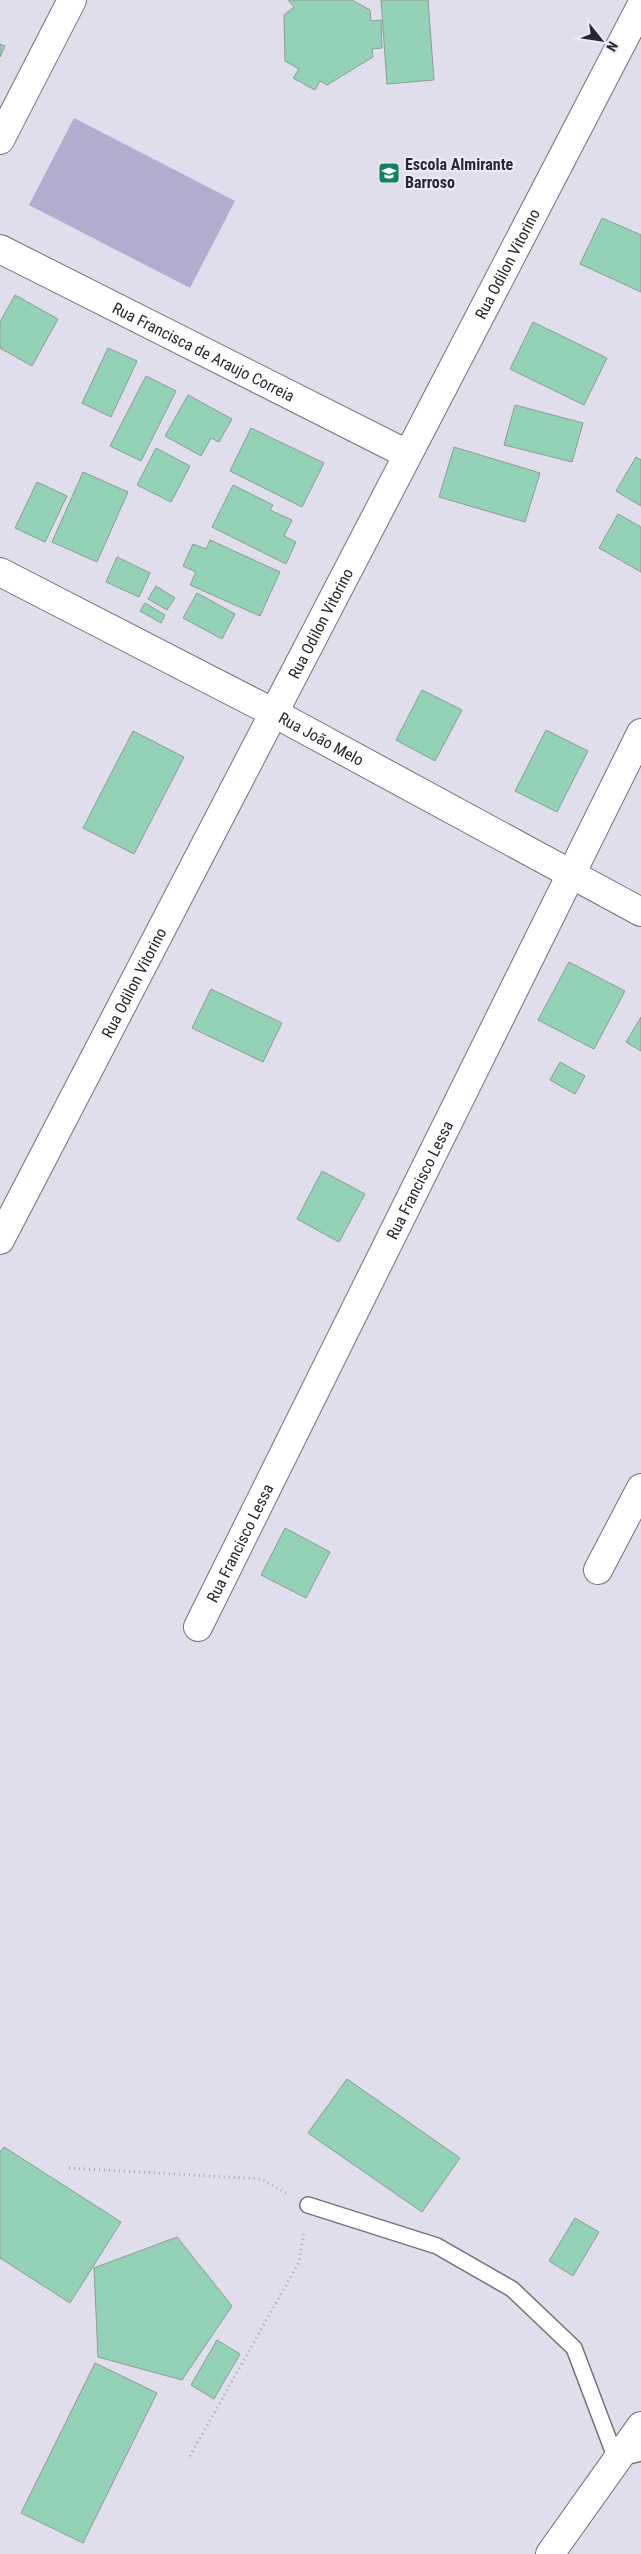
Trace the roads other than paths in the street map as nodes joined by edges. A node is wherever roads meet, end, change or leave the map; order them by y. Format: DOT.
graph roads {
  1 [pos="72,0"];
  2 [pos="641,6"];
  3 [pos="0,140"];
  4 [pos="0,249"];
  5 [pos="407,454"];
  6 [pos="0,572"];
  7 [pos="274,713"];
  8 [pos="641,732"];
  9 [pos="570,873"];
  10 [pos="641,912"];
  11 [pos="0,1240"];
  12 [pos="641,1488"];
  13 [pos="598,1570"];
  14 [pos="198,1626"];
  15 [pos="308,2205"];
  16 [pos="641,2426"];
  17 [pos="629,2456"];
  18 [pos="550,2554"];
  1 -- 3 [label="street"];
  2 -- 5 [label="street, Rua Odilon Vitorino"];
  4 -- 5 [label="street, Rua Francisca de Araujo Correia"];
  5 -- 7 [label="street, Rua Odilon Vitorino"];
  6 -- 7 [label="street, Rua João Melo"];
  7 -- 9 [label="street, Rua João Melo"];
  7 -- 11 [label="street, Rua Odilon Vitorino"];
  8 -- 9 [label="street, Rua Francisco Lessa"];
  9 -- 10 [label="street, Rua João Melo"];
  9 -- 14 [label="street, Rua Francisco Lessa"];
  12 -- 13 [label="street"];
  15 -- 17 [label="lane"];
  16 -- 17 [label="street"];
  17 -- 18 [label="street"];
}
